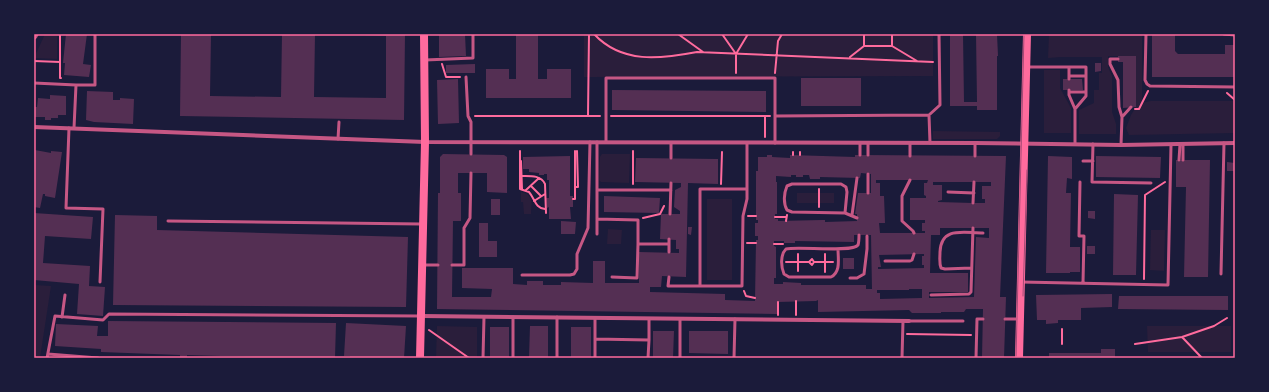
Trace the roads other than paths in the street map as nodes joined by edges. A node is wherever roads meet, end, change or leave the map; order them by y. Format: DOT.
graph roads {
  1 [pos="95,34"];
  2 [pos="424,34"];
  3 [pos="473,34"];
  4 [pos="939,34"];
  5 [pos="1027,34"];
  6 [pos="1146,34"];
  7 [pos="1224,34"];
  8 [pos="1235,35"];
  9 [pos="1118,59"];
  10 [pos="424,60"];
  11 [pos="1027,67"];
  12 [pos="1069,67"];
  13 [pos="1086,76"];
  14 [pos="466,77"];
  15 [pos="34,83"];
  16 [pos="76,85"];
  17 [pos="1235,87"];
  18 [pos="1086,92"];
  19 [pos="1075,109"];
  20 [pos="1130,109"];
  21 [pos="929,115"];
  22 [pos="775,116"];
  23 [pos="1122,117"];
  24 [pos="339,122"];
  25 [pos="34,127"];
  26 [pos="72,128"];
  27 [pos="338,139"];
  28 [pos="425,142"];
  29 [pos="472,142"];
  30 [pos="590,142"];
  31 [pos="597,142"];
  32 [pos="606,142"];
  33 [pos="63,143"];
  34 [pos="69,143"];
  35 [pos="671,143"];
  36 [pos="748,143"];
  37 [pos="775,143"];
  38 [pos="860,143"];
  39 [pos="868,143"];
  40 [pos="910,143"];
  41 [pos="930,143"];
  42 [pos="975,143"];
  43 [pos="1025,143"];
  44 [pos="1224,143"];
  45 [pos="1235,143"];
  46 [pos="1075,144"];
  47 [pos="1093,144"];
  48 [pos="1181,144"];
  49 [pos="1121,145"];
  50 [pos="1171,145"];
  51 [pos="471,154"];
  52 [pos="860,155"];
  53 [pos="868,155"];
  54 [pos="910,156"];
  55 [pos="975,156"];
  56 [pos="671,158"];
  57 [pos="1181,160"];
  58 [pos="1083,161"];
  59 [pos="1093,161"];
  60 [pos="471,173"];
  61 [pos="868,174"];
  62 [pos="857,178"];
  63 [pos="910,180"];
  64 [pos="974,182"];
  65 [pos="1080,182"];
  66 [pos="671,183"];
  67 [pos="1151,183"];
  68 [pos="747,189"];
  69 [pos="597,190"];
  70 [pos="671,190"];
  71 [pos="948,192"];
  72 [pos="868,193"];
  73 [pos="974,193"];
  74 [pos="973,203"];
  75 [pos="844,213"];
  76 [pos="670,214"];
  77 [pos="852,215"];
  78 [pos="857,218"];
  79 [pos="597,219"];
  80 [pos="168,221"];
  81 [pos="423,224"];
  82 [pos="972,228"];
  83 [pos="914,233"];
  84 [pos="972,233"];
  85 [pos="983,233"];
  86 [pos="597,234"];
  87 [pos="859,235"];
  88 [pos="867,236"];
  89 [pos="670,239"];
  90 [pos="638,244"];
  91 [pos="669,244"];
  92 [pos="838,249"];
  93 [pos="669,252"];
  94 [pos="914,254"];
  95 [pos="885,261"];
  96 [pos="422,265"];
  97 [pos="438,265"];
  98 [pos="452,265"];
  99 [pos="972,268"];
  100 [pos="522,274"];
  101 [pos="1222,274"];
  102 [pos="612,277"];
  103 [pos="669,277"];
  104 [pos="850,278"];
  105 [pos="100,282"];
  106 [pos="1021,282"];
  107 [pos="1083,283"];
  108 [pos="700,286"];
  109 [pos="65,295"];
  110 [pos="931,295"];
  111 [pos="421,316"];
  112 [pos="62,317"];
  113 [pos="484,317"];
  114 [pos="513,317"];
  115 [pos="557,318"];
  116 [pos="595,318"];
  117 [pos="649,318"];
  118 [pos="680,319"];
  119 [pos="735,319"];
  120 [pos="983,319"];
  121 [pos="1005,319"];
  122 [pos="1020,319"];
  123 [pos="903,321"];
  124 [pos="909,321"];
  125 [pos="963,321"];
  126 [pos="595,339"];
  127 [pos="648,340"];
  128 [pos="47,356"];
  129 [pos="98,358"];
  130 [pos="420,358"];
  131 [pos="483,358"];
  132 [pos="513,358"];
  133 [pos="557,358"];
  134 [pos="595,358"];
  135 [pos="648,358"];
  136 [pos="680,358"];
  137 [pos="734,358"];
  138 [pos="902,358"];
  139 [pos="976,358"];
  140 [pos="1019,358"];
  1 -- 16 [label="lane"];
  2 -- 10 [label="main road"];
  3 -- 10 [label="lane"];
  4 -- 21 [label="lane"];
  5 -- 11 [label="main road"];
  6 -- 17 [label="lane"];
  7 -- 8 [label="lane"];
  9 -- 23 [label="lane"];
  10 -- 28 [label="main road"];
  11 -- 12 [label="lane"];
  11 -- 43 [label="main road"];
  12 -- 13 [label="lane"];
  12 -- 13 [label="lane"];
  13 -- 18 [label="lane"];
  14 -- 29 [label="lane"];
  15 -- 16 [label="lane"];
  16 -- 26 [label="lane"];
  18 -- 19 [label="lane"];
  18 -- 19 [label="lane"];
  19 -- 46 [label="lane"];
  20 -- 23 [label="lane"];
  21 -- 22 [label="lane"];
  21 -- 41 [label="lane"];
  22 -- 32 [label="lane"];
  22 -- 37 [label="lane"];
  23 -- 49 [label="lane"];
  24 -- 27 [label="lane"];
  25 -- 26 [label="street"];
  26 -- 27 [label="street"];
  26 -- 34 [label="lane"];
  27 -- 28 [label="street"];
  28 -- 29 [label="street"];
  28 -- 81 [label="main road"];
  29 -- 30 [label="street"];
  29 -- 51 [label="lane"];
  30 -- 31 [label="street"];
  30 -- 100 [label="lane"];
  31 -- 32 [label="street"];
  31 -- 69 [label="lane"];
  32 -- 35 [label="street"];
  33 -- 34 [label="lane"];
  34 -- 105 [label="lane"];
  35 -- 36 [label="street"];
  35 -- 56 [label="lane"];
  36 -- 37 [label="street"];
  36 -- 68 [label="lane"];
  37 -- 38 [label="street"];
  38 -- 39 [label="street"];
  38 -- 52 [label="lane"];
  39 -- 40 [label="street"];
  39 -- 53 [label="lane"];
  40 -- 41 [label="street"];
  40 -- 54 [label="lane"];
  41 -- 42 [label="street"];
  42 -- 43 [label="street"];
  42 -- 55 [label="lane"];
  43 -- 46 [label="street"];
  43 -- 106 [label="main road"];
  44 -- 45 [label="street"];
  44 -- 48 [label="street"];
  44 -- 101 [label="lane"];
  46 -- 47 [label="street"];
  47 -- 49 [label="street"];
  47 -- 59 [label="lane"];
  48 -- 50 [label="street"];
  48 -- 57 [label="lane"];
  49 -- 50 [label="street"];
  50 -- 107 [label="lane"];
  58 -- 59 [label="lane"];
  59 -- 67 [label="lane"];
  60 -- 98 [label="lane"];
  61 -- 72 [label="lane"];
  62 -- 77 [label="lane"];
  63 -- 83 [label="lane"];
  64 -- 73 [label="lane"];
  65 -- 107 [label="lane"];
  66 -- 70 [label="lane"];
  68 -- 108 [label="lane"];
  68 -- 108 [label="lane"];
  69 -- 70 [label="lane"];
  69 -- 79 [label="lane"];
  70 -- 76 [label="lane"];
  71 -- 73 [label="lane"];
  73 -- 74 [label="lane"];
  75 -- 75 [label="lane"];
  75 -- 77 [label="lane"];
  77 -- 78 [label="lane"];
  79 -- 86 [label="lane"];
  79 -- 90 [label="lane"];
  80 -- 81 [label="lane"];
  81 -- 96 [label="main road"];
  82 -- 84 [label="lane"];
  84 -- 85 [label="lane"];
  84 -- 99 [label="lane"];
  84 -- 99 [label="lane"];
  87 -- 92 [label="lane"];
  88 -- 104 [label="lane"];
  89 -- 91 [label="lane"];
  90 -- 91 [label="lane"];
  90 -- 102 [label="lane"];
  91 -- 93 [label="lane"];
  92 -- 92 [label="lane"];
  94 -- 95 [label="lane"];
  96 -- 97 [label="lane"];
  96 -- 111 [label="main road"];
  99 -- 110 [label="lane"];
  103 -- 108 [label="lane"];
  106 -- 107 [label="lane"];
  106 -- 122 [label="main road"];
  109 -- 112 [label="lane"];
  111 -- 112 [label="lane"];
  111 -- 113 [label="street"];
  111 -- 130 [label="main road"];
  112 -- 128 [label="lane"];
  113 -- 114 [label="street"];
  113 -- 131 [label="lane"];
  114 -- 115 [label="street"];
  114 -- 132 [label="lane"];
  115 -- 116 [label="street"];
  115 -- 133 [label="lane"];
  116 -- 117 [label="street"];
  116 -- 126 [label="lane"];
  117 -- 118 [label="street"];
  117 -- 127 [label="lane"];
  118 -- 119 [label="street"];
  118 -- 136 [label="lane"];
  119 -- 123 [label="street"];
  119 -- 137 [label="lane"];
  120 -- 139 [label="lane"];
  121 -- 122 [label="lane"];
  122 -- 140 [label="main road"];
  123 -- 124 [label="street"];
  123 -- 138 [label="lane"];
  124 -- 125 [label="lane"];
  126 -- 127 [label="lane"];
  126 -- 134 [label="lane"];
  127 -- 135 [label="lane"];
  128 -- 129 [label="lane"];
}
